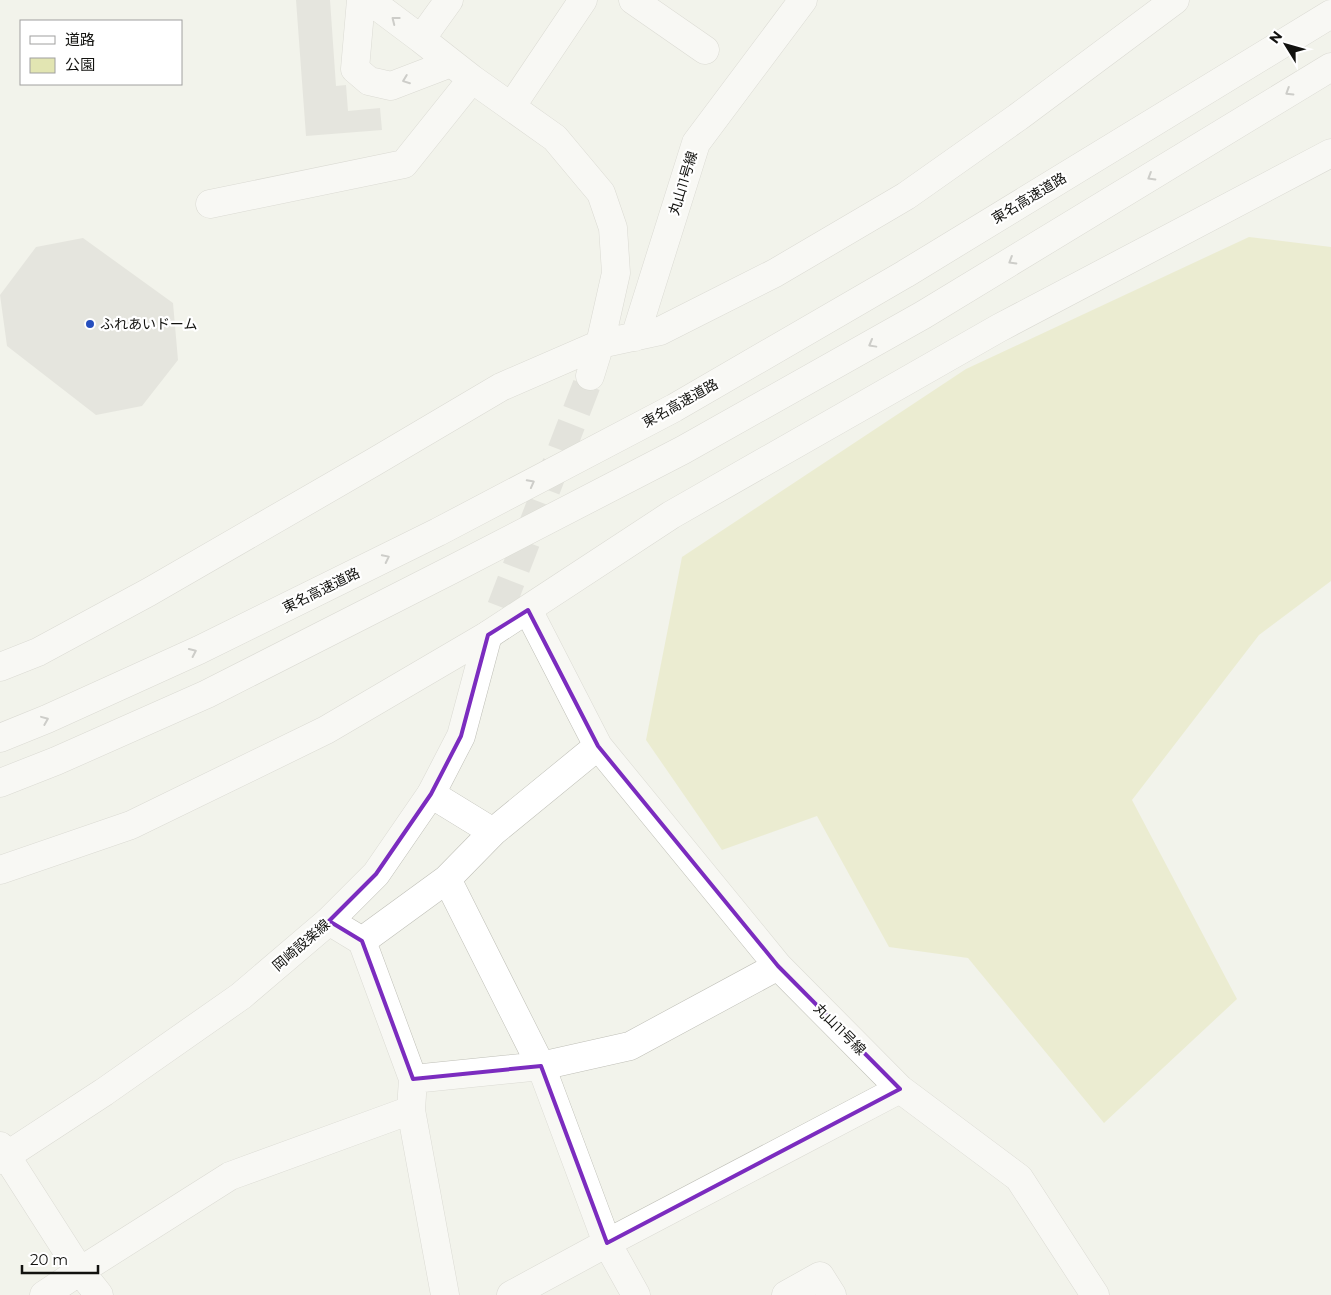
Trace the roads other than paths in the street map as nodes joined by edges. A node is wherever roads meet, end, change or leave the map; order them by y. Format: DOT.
graph roads {
  1 [pos="361,0"];
  2 [pos="369,0"];
  3 [pos="449,0"];
  4 [pos="583,0"];
  5 [pos="633,0"];
  6 [pos="803,0"];
  7 [pos="1175,0"];
  8 [pos="1331,14"];
  9 [pos="421,39"];
  10 [pos="705,50"];
  11 [pos="1331,67"];
  12 [pos="462,71"];
  13 [pos="511,107"];
  14 [pos="1331,153"];
  15 [pos="210,204"];
  16 [pos="635,337"];
  17 [pos="600,344"];
  18 [pos="590,376"];
  19 [pos="501,607"];
  20 [pos="528,610"];
  21 [pos="488,635"];
  22 [pos="0,667"];
  23 [pos="0,738"];
  24 [pos="598,746"];
  25 [pos="0,783"];
  26 [pos="431,794"];
  27 [pos="493,832"];
  28 [pos="0,870"];
  29 [pos="447,878"];
  30 [pos="329,921"];
  31 [pos="362,941"];
  32 [pos="778,966"];
  33 [pos="541,1066"];
  34 [pos="413,1078"];
  35 [pos="900,1089"];
  36 [pos="411,1110"];
  37 [pos="2,1153"];
  38 [pos="607,1243"];
  39 [pos="80,1270"];
  40 [pos="44,1295"];
  41 [pos="99,1295"];
  42 [pos="445,1295"];
  43 [pos="511,1295"];
  44 [pos="636,1295"];
  45 [pos="786,1295"];
  46 [pos="832,1295"];
  47 [pos="1095,1295"];
  12 -- 1 [label="main road, one-way"];
  9 -- 2 [label="main road, one-way"];
  3 -- 9 [label="main road"];
  4 -- 13 [label="main road"];
  5 -- 10 [label="main road"];
  6 -- 16 [label="main road, 丸山11号線"];
  7 -- 16 [label="main road"];
  23 -- 8 [label="main road, 東名高速道路, one-way"];
  9 -- 12 [label="main road"];
  11 -- 25 [label="main road, one-way"];
  12 -- 13 [label="main road"];
  12 -- 15 [label="main road"];
  13 -- 17 [label="main road"];
  14 -- 20 [label="main road"];
  16 -- 17 [label="main road"];
  17 -- 18 [label="main road"];
  17 -- 22 [label="main road"];
  19 -- 21 [label="main road, 岡崎設楽線"];
  20 -- 21 [label="main road"];
  20 -- 24 [label="main road, 丸山11号線"];
  21 -- 26 [label="main road, 岡崎設楽線"];
  21 -- 28 [label="main road"];
  24 -- 27 [label="main road"];
  24 -- 32 [label="main road, 丸山11号線"];
  26 -- 27 [label="main road"];
  26 -- 30 [label="main road, 岡崎設楽線"];
  27 -- 29 [label="main road"];
  29 -- 31 [label="main road"];
  29 -- 33 [label="main road"];
  30 -- 31 [label="main road"];
  30 -- 37 [label="main road, 岡崎設楽線"];
  31 -- 34 [label="main road"];
  32 -- 33 [label="main road"];
  32 -- 35 [label="main road, 丸山11号線"];
  33 -- 34 [label="main road"];
  33 -- 38 [label="main road"];
  34 -- 36 [label="main road"];
  35 -- 38 [label="main road"];
  35 -- 47 [label="main road, 丸山11号線"];
  36 -- 39 [label="main road"];
  36 -- 42 [label="main road"];
  37 -- 39 [label="main road"];
  38 -- 43 [label="main road"];
  38 -- 44 [label="main road"];
  39 -- 40 [label="main road"];
  39 -- 41 [label="main road"];
  45 -- 46 [label="main road"];
}
